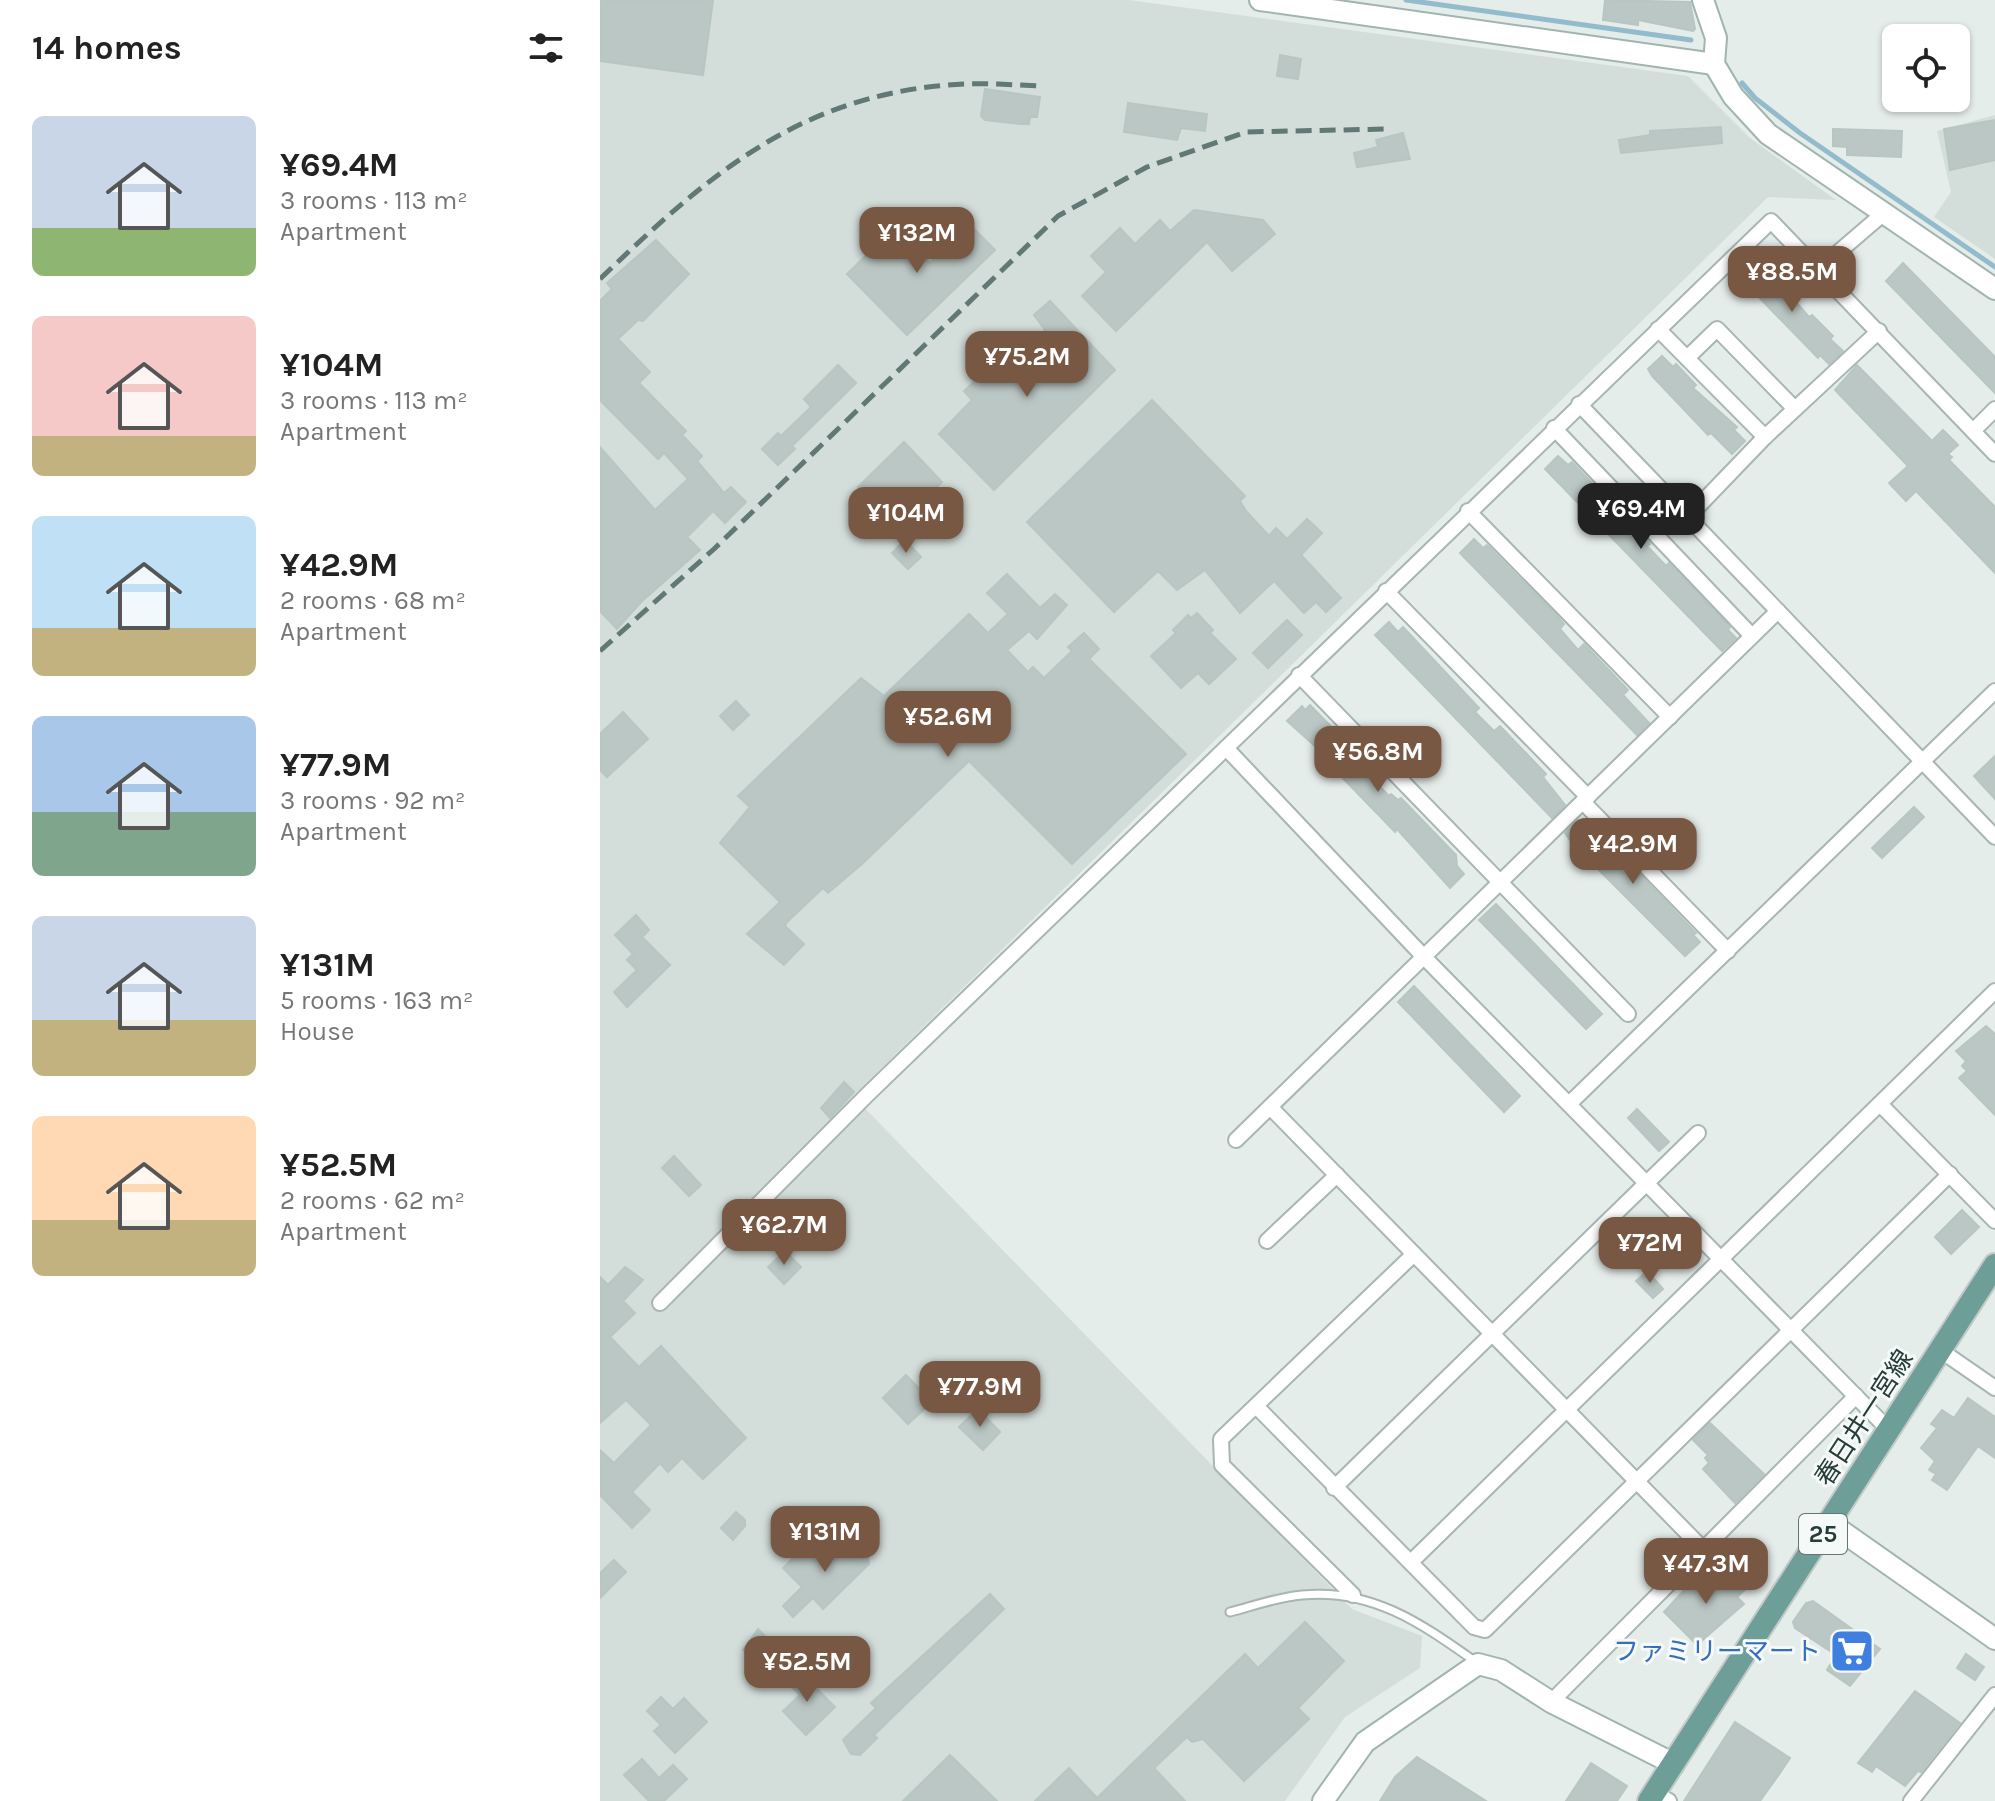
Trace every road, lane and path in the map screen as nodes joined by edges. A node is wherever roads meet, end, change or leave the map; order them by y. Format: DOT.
graph roads {
  1 [pos="1260,0"];
  2 [pos="1703,0"];
  3 [pos="1714,64"];
  4 [pos="1884,213"];
  5 [pos="1820,268"];
  6 [pos="1995,289"];
  7 [pos="1658,329"];
  8 [pos="1879,331"];
  9 [pos="1687,358"];
  10 [pos="1579,404"];
  11 [pos="1795,409"];
  12 [pos="1995,409"];
  13 [pos="1554,428"];
  14 [pos="1973,431"];
  15 [pos="1765,437"];
  16 [pos="1995,454"];
  17 [pos="1468,511"];
  18 [pos="1688,517"];
  19 [pos="1386,591"];
  20 [pos="1778,611"];
  21 [pos="1752,636"];
  22 [pos="1299,675"];
  23 [pos="1995,691"];
  24 [pos="1670,717"];
  25 [pos="1226,748"];
  26 [pos="1923,762"];
  27 [pos="1585,800"];
  28 [pos="1995,837"];
  29 [pos="1500,882"];
  30 [pos="1728,951"];
  31 [pos="1424,957"];
  32 [pos="1995,991"];
  33 [pos="1628,1014"];
  34 [pos="1569,1104"];
  35 [pos="1880,1104"];
  36 [pos="1270,1107"];
  37 [pos="1698,1133"];
  38 [pos="1236,1140"];
  39 [pos="1950,1174"];
  40 [pos="1337,1175"];
  41 [pos="1647,1183"];
  42 [pos="1995,1221"];
  43 [pos="1267,1241"];
  44 [pos="1414,1254"];
  45 [pos="1721,1259"];
  46 [pos="1992,1278"];
  47 [pos="660,1303"];
  48 [pos="1791,1330"];
  49 [pos="1492,1333"];
  50 [pos="1940,1350"];
  51 [pos="1995,1388"];
  52 [pos="1856,1396"];
  53 [pos="1256,1406"];
  54 [pos="1567,1410"];
  55 [pos="1889,1430"];
  56 [pos="1637,1482"];
  57 [pos="1334,1488"];
  58 [pos="1830,1523"];
  59 [pos="1703,1549"];
  60 [pos="1412,1561"];
  61 [pos="1353,1595"];
  62 [pos="1230,1612"];
  63 [pos="1995,1639"];
  64 [pos="1478,1664"];
  65 [pos="1995,1695"];
  66 [pos="1551,1702"];
  67 [pos="1674,1764"];
  68 [pos="1658,1798"];
  69 [pos="1323,1801"];
  70 [pos="1911,1801"];
  1 -- 3 [label="street"];
  2 -- 3 [label="street"];
  3 -- 4 [label="street"];
  4 -- 5 [label="street"];
  4 -- 6 [label="street"];
  5 -- 7 [label="street"];
  5 -- 8 [label="street"];
  7 -- 9 [label="street"];
  7 -- 10 [label="street"];
  8 -- 11 [label="street"];
  8 -- 14 [label="street"];
  9 -- 11 [label="street"];
  9 -- 15 [label="street"];
  10 -- 13 [label="street"];
  10 -- 18 [label="street"];
  11 -- 15 [label="street"];
  12 -- 14 [label="street"];
  13 -- 17 [label="street"];
  13 -- 21 [label="street"];
  14 -- 16 [label="street"];
  15 -- 18 [label="street"];
  17 -- 19 [label="street"];
  17 -- 24 [label="street"];
  18 -- 20 [label="street"];
  19 -- 22 [label="street"];
  19 -- 27 [label="street"];
  20 -- 21 [label="street"];
  20 -- 26 [label="street"];
  21 -- 24 [label="street"];
  22 -- 25 [label="street"];
  22 -- 29 [label="street"];
  23 -- 26 [label="street"];
  24 -- 27 [label="street"];
  25 -- 31 [label="street"];
  25 -- 47 [label="street"];
  26 -- 28 [label="street"];
  26 -- 30 [label="street"];
  27 -- 29 [label="street"];
  27 -- 30 [label="street"];
  29 -- 31 [label="street"];
  29 -- 33 [label="street"];
  30 -- 34 [label="street"];
  31 -- 34 [label="street"];
  31 -- 36 [label="street"];
  32 -- 35 [label="street"];
  34 -- 41 [label="street"];
  35 -- 39 [label="street"];
  35 -- 45 [label="street"];
  36 -- 38 [label="street"];
  36 -- 40 [label="street"];
  37 -- 41 [label="street"];
  39 -- 42 [label="street"];
  39 -- 48 [label="street"];
  40 -- 43 [label="street"];
  40 -- 44 [label="street"];
  41 -- 45 [label="street"];
  41 -- 49 [label="street"];
  44 -- 49 [label="street"];
  44 -- 53 [label="street"];
  45 -- 48 [label="street"];
  45 -- 54 [label="street"];
  46 -- 50 [label="main road, 春日井一宮線 / 25"];
  48 -- 52 [label="street"];
  48 -- 56 [label="street"];
  49 -- 54 [label="street"];
  49 -- 57 [label="street"];
  50 -- 51 [label="street"];
  50 -- 55 [label="main road, 春日井一宮線 / 25"];
  52 -- 55 [label="street"];
  52 -- 59 [label="street"];
  53 -- 57 [label="street"];
  53 -- 61 [label="street"];
  54 -- 56 [label="street"];
  54 -- 60 [label="street"];
  55 -- 58 [label="main road, 春日井一宮線 / 25"];
  56 -- 59 [label="street"];
  56 -- 60 [label="street"];
  57 -- 60 [label="street"];
  58 -- 63 [label="street"];
  58 -- 67 [label="main road, 春日井一宮線 / 25"];
  59 -- 66 [label="street"];
  61 -- 62 [label="lane"];
  61 -- 64 [label="lane"];
  64 -- 66 [label="street"];
  64 -- 69 [label="street"];
  65 -- 70 [label="street"];
  66 -- 67 [label="street"];
  67 -- 68 [label="main road, 春日井一宮線 / 25"];
}
